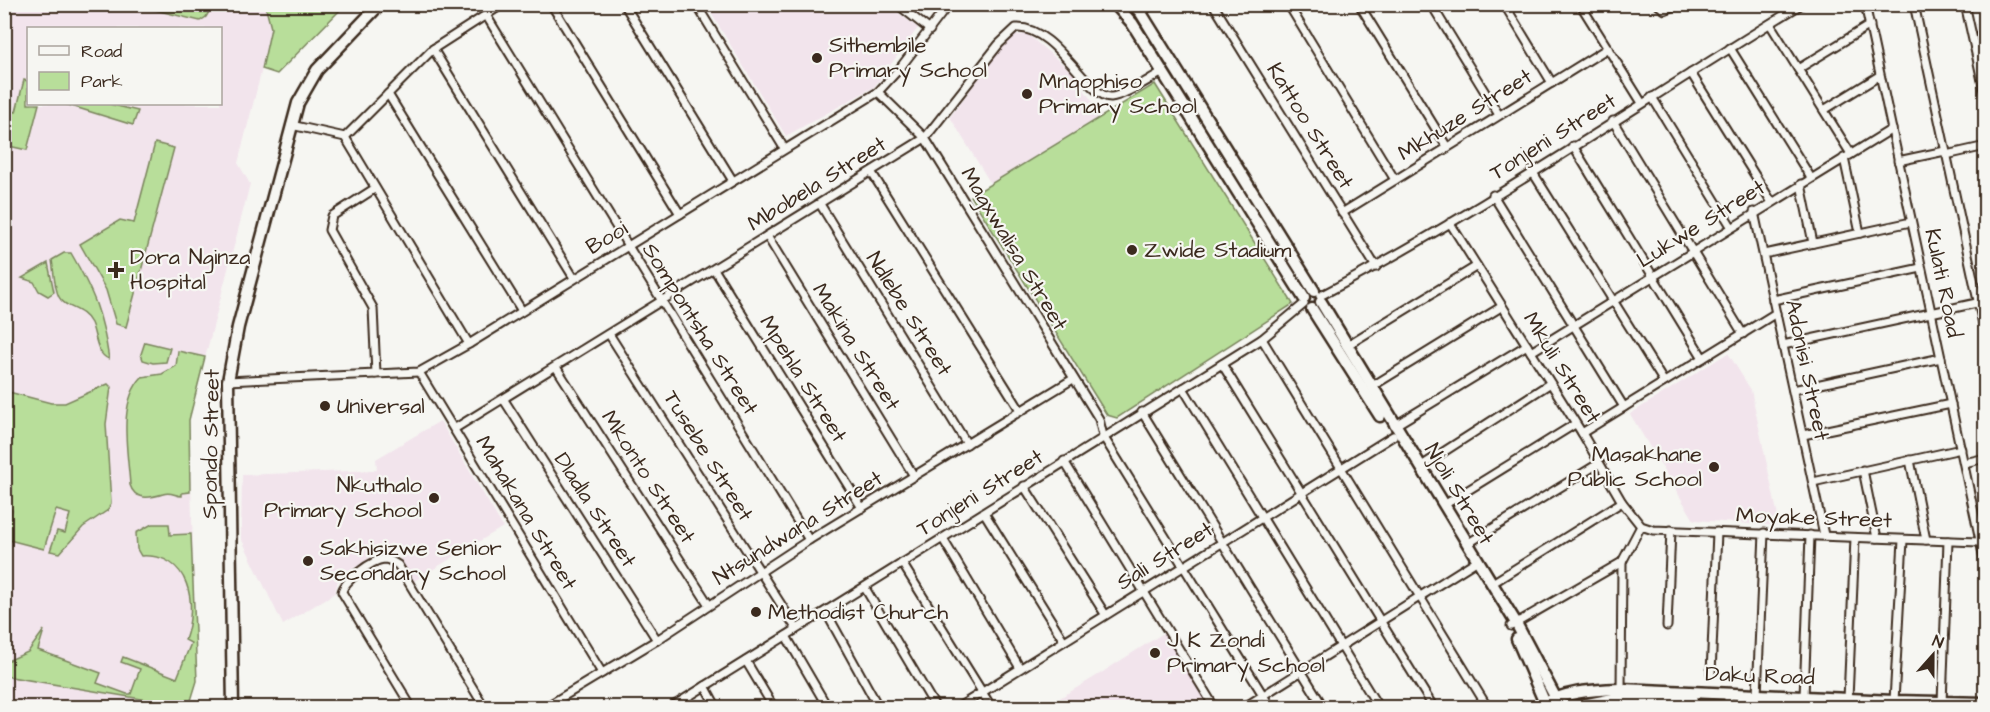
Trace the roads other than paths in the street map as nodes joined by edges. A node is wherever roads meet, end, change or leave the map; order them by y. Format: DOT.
graph roads {
  1 [pos="381,4"];
  2 [pos="503,4"];
  3 [pos="551,4"];
  4 [pos="624,4"];
  5 [pos="696,4"];
  6 [pos="897,4"];
  7 [pos="949,4"];
  8 [pos="1115,4"];
  9 [pos="1152,4"];
  10 [pos="1213,4"];
  11 [pos="1288,4"];
  12 [pos="1359,4"];
  13 [pos="1431,4"];
  14 [pos="1504,4"];
  15 [pos="1580,4"];
  16 [pos="1657,4"];
  17 [pos="1680,4"];
  18 [pos="1802,4"];
  19 [pos="1865,4"];
  20 [pos="1924,4"];
  21 [pos="1965,4"];
  22 [pos="1915,5"];
  23 [pos="1137,9"];
  24 [pos="486,15"];
  25 [pos="1770,24"];
  26 [pos="1870,25"];
  27 [pos="930,30"];
  28 [pos="1608,48"];
  29 [pos="1730,48"];
  30 [pos="433,50"];
  31 [pos="1798,69"];
  32 [pos="1161,72"];
  33 [pos="1691,73"];
  34 [pos="1879,76"];
  35 [pos="1552,83"];
  36 [pos="878,92"];
  37 [pos="388,94"];
  38 [pos="1652,97"];
  39 [pos="1986,99"];
  40 [pos="1642,103"];
  41 [pos="1824,110"];
  42 [pos="1499,115"];
  43 [pos="1613,121"];
  44 [pos="291,125"];
  45 [pos="1892,129"];
  46 [pos="345,138"];
  47 [pos="925,138"];
  48 [pos="1573,146"];
  49 [pos="1986,146"];
  50 [pos="1447,147"];
  51 [pos="784,148"];
  52 [pos="1946,153"];
  53 [pos="1848,156"];
  54 [pos="1898,161"];
  55 [pos="1532,171"];
  56 [pos="872,173"];
  57 [pos="1811,178"];
  58 [pos="1395,180"];
  59 [pos="733,181"];
  60 [pos="1801,184"];
  61 [pos="374,189"];
  62 [pos="1493,195"];
  63 [pos="1771,201"];
  64 [pos="820,204"];
  65 [pos="1754,212"];
  66 [pos="1342,213"];
  67 [pos="680,214"];
  68 [pos="1911,222"];
  69 [pos="1450,223"];
  70 [pos="1731,226"];
  71 [pos="1860,233"];
  72 [pos="767,236"];
  73 [pos="1813,243"];
  74 [pos="627,247"];
  75 [pos="1693,251"];
  76 [pos="1764,254"];
  77 [pos="1477,266"];
  78 [pos="1376,267"];
  79 [pos="1921,268"];
  80 [pos="714,269"];
  81 [pos="1652,276"];
  82 [pos="574,278"];
  83 [pos="1313,300"];
  84 [pos="1612,300"];
  85 [pos="1773,300"];
  86 [pos="662,301"];
  87 [pos="1982,302"];
  88 [pos="1501,307"];
  89 [pos="522,311"];
  90 [pos="1776,313"];
  91 [pos="1930,313"];
  92 [pos="1573,325"];
  93 [pos="609,334"];
  94 [pos="1743,334"];
  95 [pos="1986,338"];
  96 [pos="1262,339"];
  97 [pos="469,344"];
  98 [pos="1783,345"];
  99 [pos="1346,346"];
  100 [pos="1529,349"];
  101 [pos="1703,358"];
  102 [pos="1941,358"];
  103 [pos="1222,364"];
  104 [pos="556,367"];
  105 [pos="419,372"];
  106 [pos="376,374"];
  107 [pos="1073,379"];
  108 [pos="228,381"];
  109 [pos="1664,382"];
  110 [pos="1550,384"];
  111 [pos="1371,387"];
  112 [pos="1183,388"];
  113 [pos="1793,390"];
  114 [pos="504,400"];
  115 [pos="1951,404"];
  116 [pos="1624,407"];
  117 [pos="1020,410"];
  118 [pos="1142,412"];
  119 [pos="1575,424"];
  120 [pos="454,429"];
  121 [pos="1394,431"];
  122 [pos="1582,433"];
  123 [pos="1803,435"];
  124 [pos="1103,436"];
  125 [pos="967,444"];
  126 [pos="1961,449"];
  127 [pos="1986,458"];
  128 [pos="1910,460"];
  129 [pos="1064,461"];
  130 [pos="1964,463"];
  131 [pos="1598,464"];
  132 [pos="1420,467"];
  133 [pos="1341,470"];
  134 [pos="1863,470"];
  135 [pos="914,476"];
  136 [pos="1813,482"];
  137 [pos="1024,486"];
  138 [pos="1301,493"];
  139 [pos="1622,502"];
  140 [pos="1444,505"];
  141 [pos="862,508"];
  142 [pos="985,514"];
  143 [pos="1262,517"];
  144 [pos="1644,527"];
  145 [pos="1671,530"];
  146 [pos="1717,532"];
  147 [pos="1764,533"];
  148 [pos="1810,535"];
  149 [pos="1824,535"];
  150 [pos="1855,538"];
  151 [pos="1877,538"];
  152 [pos="943,539"];
  153 [pos="809,540"];
  154 [pos="1903,540"];
  155 [pos="1926,540"];
  156 [pos="1223,541"];
  157 [pos="1948,541"];
  158 [pos="1979,542"];
  159 [pos="1467,544"];
  160 [pos="1622,562"];
  161 [pos="902,563"];
  162 [pos="1473,563"];
  163 [pos="1183,565"];
  164 [pos="1986,568"];
  165 [pos="761,573"];
  166 [pos="1491,584"];
  167 [pos="865,588"];
  168 [pos="1143,590"];
  169 [pos="1421,597"];
  170 [pos="709,605"];
  171 [pos="826,612"];
  172 [pos="1105,614"];
  173 [pos="1381,622"];
  174 [pos="1514,624"];
  175 [pos="1667,626"];
  176 [pos="796,628"];
  177 [pos="786,636"];
  178 [pos="657,640"];
  179 [pos="1064,641"];
  180 [pos="1341,646"];
  181 [pos="746,661"];
  182 [pos="1020,668"];
  183 [pos="1301,671"];
  184 [pos="602,673"];
  185 [pos="1711,674"];
  186 [pos="705,686"];
  187 [pos="982,692"];
  188 [pos="1622,693"];
  189 [pos="1262,694"];
  190 [pos="1757,695"];
  191 [pos="1804,697"];
  192 [pos="1848,699"];
  193 [pos="1728,701"];
  194 [pos="1894,702"];
  195 [pos="1558,703"];
  196 [pos="1942,703"];
  197 [pos="1986,703"];
  198 [pos="1748,705"];
  199 [pos="1543,706"];
  200 [pos="1824,707"];
  201 [pos="233,708"];
  202 [pos="412,708"];
  203 [pos="485,708"];
  204 [pos="544,708"];
  205 [pos="670,708"];
  206 [pos="717,708"];
  207 [pos="774,708"];
  208 [pos="828,708"];
  209 [pos="879,708"];
  210 [pos="936,708"];
  211 [pos="957,708"];
  212 [pos="992,708"];
  213 [pos="1215,708"];
  214 [pos="1243,708"];
  215 [pos="1271,708"];
  216 [pos="1324,708"];
  217 [pos="1379,708"];
  218 [pos="1434,708"];
  219 [pos="1488,708"];
  220 [pos="1568,708"];
  221 [pos="1857,708"];
  1 -- 44 [label="main road, Spondo Street"];
  2 -- 24 [label="street"];
  3 -- 67 [label="street"];
  4 -- 59 [label="street"];
  5 -- 51 [label="street"];
  6 -- 27 [label="street"];
  7 -- 27 [label="street, Booi"];
  8 -- 32 [label="main road, Njoli Street"];
  9 -- 23 [label="street"];
  10 -- 66 [label="street, Kattoo Street"];
  11 -- 58 [label="street"];
  12 -- 50 [label="street"];
  13 -- 42 [label="street"];
  14 -- 35 [label="street"];
  15 -- 28 [label="street"];
  16 -- 17 [label="street"];
  18 -- 25 [label="street, Tonjeni Street"];
  19 -- 26 [label="street, Kulati Road"];
  20 -- 22 [label="street"];
  21 -- 39 [label="street"];
  22 -- 52 [label="street"];
  23 -- 83 [label="main road, Njoli Street"];
  24 -- 30 [label="street"];
  24 -- 74 [label="street, Sompontsha Street"];
  25 -- 29 [label="street, Tonjeni Street"];
  25 -- 31 [label="street"];
  26 -- 31 [label="street"];
  26 -- 34 [label="street, Kulati Road"];
  27 -- 36 [label="street, Booi"];
  28 -- 35 [label="street, Mkhuze Street"];
  28 -- 40 [label="street"];
  29 -- 33 [label="street, Tonjeni Street"];
  29 -- 57 [label="street"];
  30 -- 37 [label="street"];
  30 -- 82 [label="street"];
  31 -- 41 [label="street"];
  32 -- 47 [label="street, Mbobela Street"];
  32 -- 83 [label="main road, Njoli Street"];
  33 -- 38 [label="street, Tonjeni Street"];
  33 -- 63 [label="street"];
  34 -- 41 [label="street"];
  34 -- 45 [label="street, Kulati Road"];
  35 -- 42 [label="street, Mkhuze Street"];
  36 -- 47 [label="street, Magxwalisa Street"];
  36 -- 51 [label="street, Booi"];
  37 -- 46 [label="street"];
  37 -- 89 [label="street"];
  38 -- 40 [label="street, Tonjeni Street"];
  38 -- 70 [label="street"];
  40 -- 43 [label="street, Tonjeni Street"];
  41 -- 53 [label="street"];
  42 -- 50 [label="street, Mkhuze Street"];
  43 -- 48 [label="street, Tonjeni Street"];
  43 -- 75 [label="street"];
  44 -- 46 [label="street"];
  44 -- 108 [label="main road, Spondo Street"];
  45 -- 53 [label="street, Lukwe Street"];
  45 -- 54 [label="street, Kulati Road"];
  46 -- 61 [label="street"];
  47 -- 56 [label="street, Mbobela Street"];
  47 -- 107 [label="street, Magxwalisa Street"];
  48 -- 55 [label="street, Tonjeni Street"];
  48 -- 81 [label="street"];
  49 -- 52 [label="street"];
  50 -- 58 [label="street, Mkhuze Street"];
  51 -- 59 [label="street, Booi"];
  52 -- 54 [label="street"];
  52 -- 87 [label="street"];
  53 -- 57 [label="street, Lukwe Street"];
  53 -- 71 [label="street"];
  54 -- 68 [label="street, Kulati Road"];
  55 -- 62 [label="street, Tonjeni Street"];
  55 -- 84 [label="street"];
  56 -- 64 [label="street, Mbobela Street"];
  56 -- 117 [label="street"];
  57 -- 60 [label="street, Lukwe Street"];
  58 -- 66 [label="street, Mkhuze Street"];
  59 -- 67 [label="street, Booi"];
  60 -- 63 [label="street, Lukwe Street"];
  60 -- 73 [label="street"];
  61 -- 97 [label="street"];
  61 -- 106 [label="street"];
  62 -- 69 [label="street, Tonjeni Street"];
  62 -- 92 [label="street"];
  63 -- 65 [label="street, Lukwe Street"];
  64 -- 72 [label="street, Mbobela Street"];
  64 -- 125 [label="street, Ndlebe Street"];
  65 -- 70 [label="street, Lukwe Street"];
  65 -- 76 [label="street, Adonisi Street"];
  66 -- 78 [label="street, Kattoo Street"];
  67 -- 74 [label="street, Booi"];
  68 -- 71 [label="street"];
  68 -- 79 [label="street, Kulati Road"];
  69 -- 77 [label="street, Mkuli Street"];
  69 -- 78 [label="street, Tonjeni Street"];
  70 -- 75 [label="street, Lukwe Street"];
  71 -- 73 [label="street"];
  72 -- 80 [label="street, Mbobela Street"];
  72 -- 135 [label="street, Makina Street"];
  73 -- 76 [label="street"];
  74 -- 82 [label="street, Booi"];
  74 -- 86 [label="street, Sompontsha Street"];
  75 -- 81 [label="street, Lukwe Street"];
  75 -- 94 [label="street"];
  76 -- 85 [label="street, Adonisi Street"];
  77 -- 88 [label="street, Mkuli Street"];
  77 -- 99 [label="street"];
  78 -- 83 [label="street, Tonjeni Street"];
  79 -- 85 [label="street"];
  79 -- 91 [label="street, Kulati Road"];
  80 -- 86 [label="street, Mbobela Street"];
  80 -- 141 [label="street, Mpehla Street"];
  81 -- 84 [label="street, Lukwe Street"];
  81 -- 101 [label="street"];
  82 -- 89 [label="street, Booi"];
  83 -- 96 [label="street, Tonjeni Street"];
  83 -- 99 [label="main road, Njoli Street"];
  83 -- 121 [label="main road, Njoli Street"];
  84 -- 92 [label="street, Lukwe Street"];
  84 -- 109 [label="street"];
  85 -- 90 [label="street, Adonisi Street"];
  86 -- 93 [label="street, Mbobela Street"];
  86 -- 153 [label="street, Sompontsha Street"];
  87 -- 91 [label="street"];
  87 -- 95 [label="street"];
  88 -- 100 [label="street, Mkuli Street"];
  88 -- 111 [label="street"];
  89 -- 97 [label="street, Booi"];
  90 -- 94 [label="street"];
  90 -- 98 [label="street, Adonisi Street"];
  91 -- 98 [label="street"];
  91 -- 102 [label="street, Kulati Road"];
  92 -- 100 [label="street, Lukwe Street"];
  92 -- 116 [label="street"];
  93 -- 104 [label="street, Mbobela Street"];
  93 -- 165 [label="street, Tusebe Street"];
  94 -- 101 [label="street"];
  96 -- 103 [label="street, Tonjeni Street"];
  96 -- 133 [label="street"];
  97 -- 105 [label="street, Booi"];
  98 -- 113 [label="street, Adonisi Street"];
  99 -- 111 [label="main road, Njoli Street"];
  100 -- 110 [label="street, Mkuli Street"];
  100 -- 121 [label="street, Lukwe Street"];
  101 -- 109 [label="street"];
  102 -- 113 [label="street"];
  102 -- 115 [label="street, Kulati Road"];
  103 -- 112 [label="street, Tonjeni Street"];
  103 -- 138 [label="street"];
  104 -- 114 [label="street, Mbobela Street"];
  104 -- 170 [label="street, Mkonto Street"];
  105 -- 106 [label="street, Booi"];
  105 -- 120 [label="street, Mahakana Street"];
  106 -- 108 [label="street, Booi"];
  107 -- 117 [label="street, Ntsundwana Street"];
  107 -- 124 [label="street, Magxwalisa Street"];
  108 -- 201 [label="main road, Spondo Street"];
  109 -- 116 [label="street"];
  110 -- 119 [label="street, Mkuli Street"];
  110 -- 132 [label="street"];
  111 -- 121 [label="main road, Njoli Street"];
  112 -- 118 [label="street, Tonjeni Street"];
  112 -- 143 [label="street"];
  113 -- 123 [label="street, Adonisi Street"];
  114 -- 120 [label="street, Mbobela Street"];
  114 -- 178 [label="street, Dladla Street"];
  115 -- 123 [label="street"];
  115 -- 126 [label="street, Kulati Road"];
  116 -- 122 [label="street"];
  117 -- 125 [label="street, Ntsundwana Street"];
  118 -- 124 [label="street, Tonjeni Street"];
  118 -- 156 [label="street"];
  119 -- 122 [label="street, Mkuli Street"];
  119 -- 140 [label="street"];
  120 -- 184 [label="street, Mahakana Street"];
  121 -- 132 [label="main road, Njoli Street"];
  121 -- 133 [label="street, Sali Street"];
  121 -- 162 [label="main road, Njoli Street"];
  122 -- 131 [label="street, Mkuli Street"];
  123 -- 136 [label="street, Adonisi Street"];
  124 -- 129 [label="street, Tonjeni Street"];
  124 -- 163 [label="street, Magxwalisa Street"];
  125 -- 135 [label="street, Ntsundwana Street"];
  126 -- 128 [label="street"];
  126 -- 130 [label="street, Kulati Road"];
  127 -- 130 [label="street"];
  128 -- 134 [label="street"];
  128 -- 155 [label="street"];
  129 -- 137 [label="street, Tonjeni Street"];
  129 -- 168 [label="street"];
  130 -- 158 [label="street, Kulati Road"];
  131 -- 139 [label="street, Mkuli Street"];
  131 -- 159 [label="street"];
  132 -- 140 [label="main road, Njoli Street"];
  133 -- 138 [label="street, Sali Street"];
  133 -- 169 [label="street"];
  134 -- 136 [label="street"];
  134 -- 151 [label="street"];
  135 -- 141 [label="street, Ntsundwana Street"];
  136 -- 149 [label="street, Adonisi Street"];
  137 -- 142 [label="street, Tonjeni Street"];
  137 -- 172 [label="street"];
  138 -- 143 [label="street, Sali Street"];
  138 -- 173 [label="street"];
  139 -- 144 [label="street, Mkuli Street"];
  139 -- 166 [label="street"];
  140 -- 159 [label="main road, Njoli Street"];
  141 -- 153 [label="street, Ntsundwana Street"];
  142 -- 152 [label="street, Tonjeni Street"];
  142 -- 179 [label="street"];
  143 -- 156 [label="street, Sali Street"];
  143 -- 180 [label="street"];
  144 -- 145 [label="street, Moyake Street"];
  144 -- 160 [label="street"];
  145 -- 146 [label="street, Moyake Street"];
  145 -- 175 [label="street"];
  146 -- 147 [label="street, Moyake Street"];
  146 -- 185 [label="street"];
  147 -- 148 [label="street, Moyake Street"];
  147 -- 190 [label="street"];
  148 -- 149 [label="street, Moyake Street"];
  148 -- 191 [label="street"];
  149 -- 150 [label="street, Moyake Street"];
  150 -- 151 [label="street, Moyake Street"];
  150 -- 192 [label="street"];
  151 -- 154 [label="street, Moyake Street"];
  152 -- 161 [label="street, Tonjeni Street"];
  152 -- 182 [label="street"];
  153 -- 165 [label="street, Ntsundwana Street"];
  154 -- 155 [label="street, Moyake Street"];
  154 -- 194 [label="street"];
  155 -- 157 [label="street, Moyake Street"];
  156 -- 163 [label="street, Sali Street"];
  156 -- 183 [label="street"];
  157 -- 158 [label="street, Moyake Street"];
  157 -- 196 [label="street"];
  158 -- 164 [label="street, Kulati Road"];
  159 -- 166 [label="main road, Njoli Street"];
  160 -- 174 [label="street"];
  160 -- 188 [label="street"];
  161 -- 167 [label="street, Tonjeni Street"];
  161 -- 187 [label="street"];
  162 -- 169 [label="street"];
  162 -- 174 [label="main road, Njoli Street"];
  163 -- 168 [label="street, Sali Street"];
  163 -- 189 [label="street, Magxwalisa Street"];
  165 -- 170 [label="street, Ntsundwana Street"];
  165 -- 176 [label="street, Tusebe Street"];
  166 -- 174 [label="main road, Njoli Street"];
  167 -- 171 [label="street, Tonjeni Street"];
  167 -- 210 [label="street"];
  168 -- 172 [label="street, Sali Street"];
  168 -- 213 [label="street"];
  169 -- 173 [label="street"];
  169 -- 219 [label="street"];
  170 -- 178 [label="street, Ntsundwana Street"];
  171 -- 176 [label="street, Tonjeni Street"];
  171 -- 209 [label="street"];
  172 -- 179 [label="street, Sali Street"];
  173 -- 180 [label="street"];
  173 -- 218 [label="street"];
  174 -- 195 [label="main road, Njoli Street"];
  174 -- 199 [label="main road, Njoli Street"];
  176 -- 177 [label="street, Tonjeni Street"];
  177 -- 181 [label="street, Tonjeni Street"];
  177 -- 208 [label="street"];
  178 -- 184 [label="street, Ntsundwana Street"];
  179 -- 182 [label="street, Sali Street"];
  180 -- 183 [label="street"];
  180 -- 217 [label="street"];
  181 -- 186 [label="street, Tonjeni Street"];
  181 -- 207 [label="street"];
  182 -- 187 [label="street, Sali Street"];
  183 -- 189 [label="street"];
  183 -- 216 [label="street"];
  184 -- 204 [label="street, Ntsundwana Street"];
  186 -- 205 [label="street, Tonjeni Street"];
  186 -- 206 [label="street"];
  187 -- 211 [label="street, Sali Street"];
  187 -- 212 [label="street"];
  188 -- 193 [label="main road, Daku Road"];
  188 -- 195 [label="main road, Daku Road"];
  188 -- 220 [label="main road, Daku Road"];
  189 -- 214 [label="street"];
  189 -- 215 [label="street, Magxwalisa Street"];
  190 -- 191 [label="main road, Daku Road"];
  190 -- 193 [label="main road, Daku Road"];
  191 -- 192 [label="main road, Daku Road"];
  192 -- 194 [label="main road, Daku Road"];
  193 -- 198 [label="main road, Daku Road"];
  194 -- 196 [label="main road, Daku Road"];
  195 -- 199 [label="main road, Daku Road"];
  196 -- 197 [label="main road, Daku Road"];
  198 -- 200 [label="main road, Daku Road"];
  200 -- 221 [label="main road, Daku Road"];
  202 -- 203 [label="street"];
}
